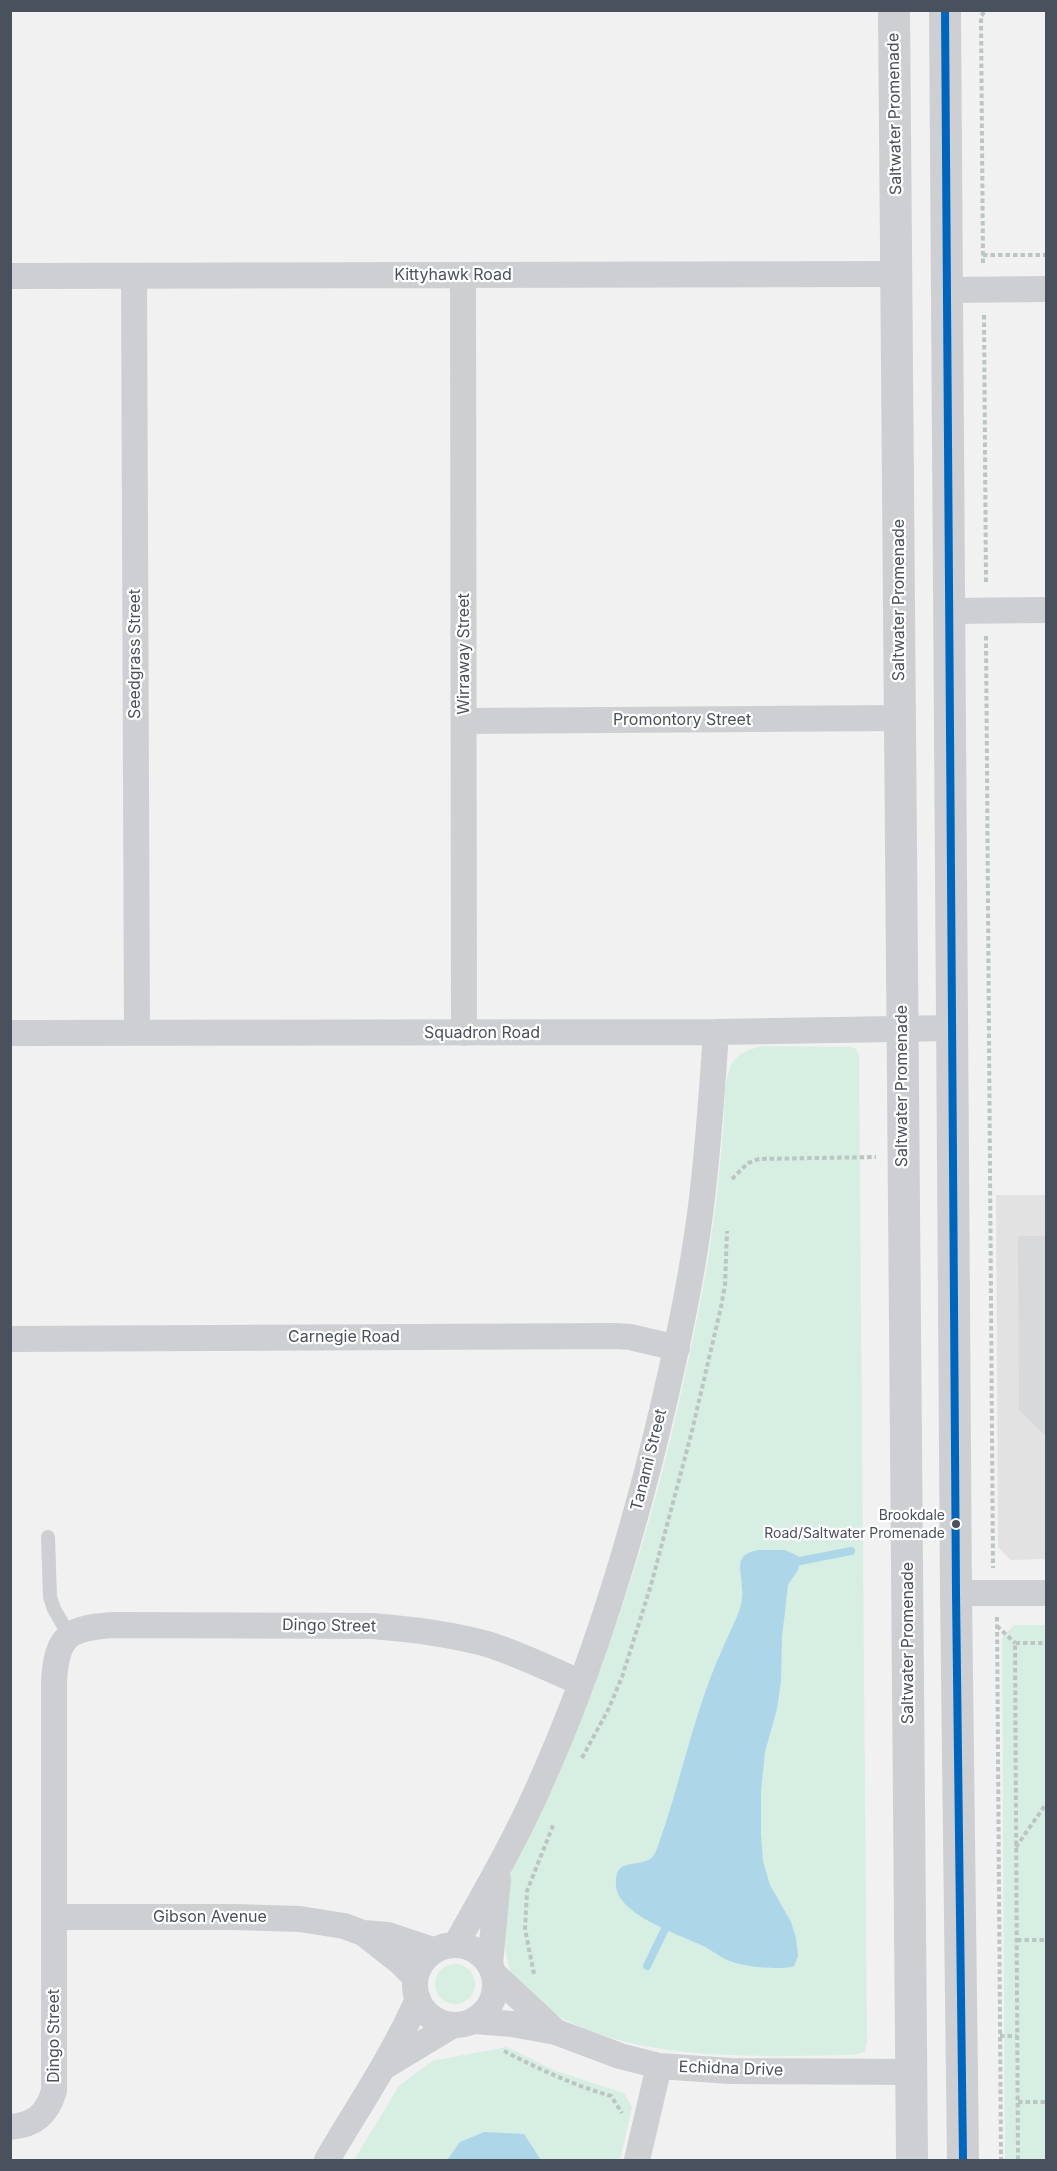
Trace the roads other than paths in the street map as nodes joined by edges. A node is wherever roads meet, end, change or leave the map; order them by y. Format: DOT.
graph roads {
  1 [pos="894,10"];
  2 [pos="948,15"];
  3 [pos="896,274"];
  4 [pos="463,275"];
  5 [pos="10,276"];
  6 [pos="134,276"];
  7 [pos="1047,289"];
  8 [pos="946,290"];
  9 [pos="950,610"];
  10 [pos="1047,610"];
  11 [pos="899,718"];
  12 [pos="464,721"];
  13 [pos="952,1028"];
  14 [pos="901,1029"];
  15 [pos="716,1032"];
  16 [pos="10,1033"];
  17 [pos="137,1033"];
  18 [pos="464,1033"];
  19 [pos="10,1339"];
  20 [pos="677,1348"];
  21 [pos="48,1537"];
  22 [pos="907,1557"];
  23 [pos="956,1593"];
  24 [pos="1047,1593"];
  25 [pos="69,1635"];
  26 [pos="581,1683"];
  27 [pos="499,1866"];
  28 [pos="54,1917"];
  29 [pos="363,1933"];
  30 [pos="445,1947"];
  31 [pos="493,1970"];
  32 [pos="416,1988"];
  33 [pos="463,2023"];
  34 [pos="556,2031"];
  35 [pos="385,2066"];
  36 [pos="659,2066"];
  37 [pos="912,2072"];
  38 [pos="10,2127"];
  39 [pos="327,2160"];
  40 [pos="637,2160"];
  41 [pos="912,2160"];
  42 [pos="963,2160"];
  1 -- 3 [label="street, Saltwater Promenade"];
  2 -- 8 [label="street"];
  3 -- 4 [label="street, Kittyhawk Road"];
  3 -- 11 [label="street, Saltwater Promenade"];
  4 -- 6 [label="street, Kittyhawk Road"];
  4 -- 12 [label="street, Wirraway Street"];
  5 -- 6 [label="street, Kittyhawk Road"];
  6 -- 17 [label="street, Seedgrass Street"];
  7 -- 8 [label="street"];
  8 -- 9 [label="street"];
  9 -- 10 [label="street"];
  9 -- 13 [label="street"];
  11 -- 12 [label="street, Promontory Street"];
  11 -- 14 [label="street, Saltwater Promenade"];
  12 -- 18 [label="street, Wirraway Street"];
  13 -- 14 [label="street, Squadron Road"];
  13 -- 23 [label="street"];
  14 -- 15 [label="street, Squadron Road"];
  14 -- 22 [label="street, Saltwater Promenade"];
  15 -- 18 [label="street, Squadron Road"];
  15 -- 20 [label="street, Tanami Street"];
  16 -- 17 [label="street, Squadron Road"];
  17 -- 18 [label="street, Squadron Road"];
  19 -- 20 [label="street, Carnegie Road"];
  20 -- 26 [label="street, Tanami Street"];
  21 -- 25 [label="lane"];
  22 -- 23 [label="street"];
  22 -- 37 [label="street, Saltwater Promenade"];
  23 -- 24 [label="street"];
  23 -- 42 [label="street"];
  25 -- 26 [label="street, Dingo Street"];
  25 -- 28 [label="street, Dingo Street"];
  26 -- 27 [label="street, Tanami Street"];
  27 -- 30 [label="street, Tanami Street"];
  27 -- 31 [label="street, Tanami Street"];
  28 -- 29 [label="street, Gibson Avenue"];
  28 -- 38 [label="street, Dingo Street"];
  29 -- 30 [label="street, Gibson Avenue"];
  29 -- 32 [label="street, Gibson Avenue"];
  30 -- 31 [label="street"];
  30 -- 32 [label="street"];
  31 -- 33 [label="street"];
  31 -- 34 [label="street, Echidna Drive"];
  32 -- 33 [label="street"];
  32 -- 35 [label="street"];
  33 -- 34 [label="street, Echidna Drive"];
  33 -- 35 [label="street"];
  34 -- 36 [label="street, Echidna Drive"];
  35 -- 39 [label="street"];
  36 -- 37 [label="street, Echidna Drive"];
  36 -- 40 [label="street"];
  37 -- 41 [label="street, Saltwater Promenade"];
}
